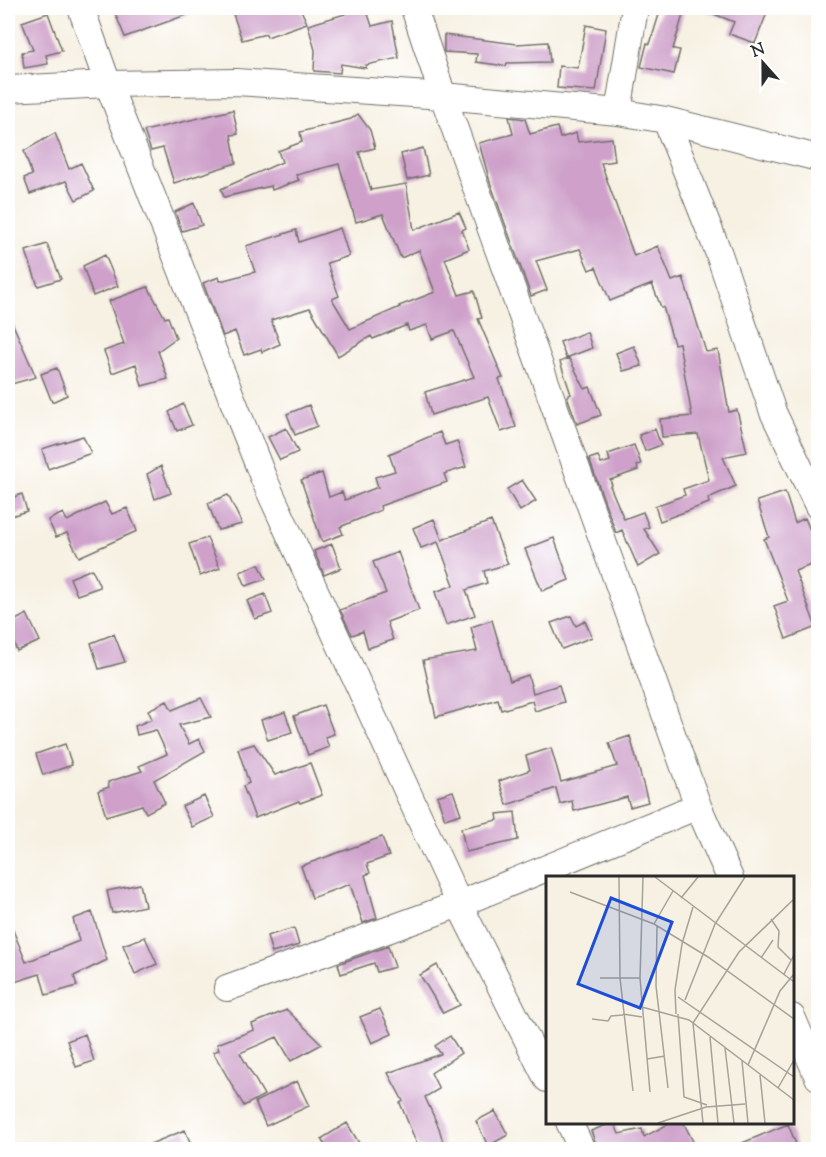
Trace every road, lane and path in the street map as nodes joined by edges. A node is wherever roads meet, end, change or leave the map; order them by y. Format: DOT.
graph roads {
  1 [pos="81,8"];
  2 [pos="414,8"];
  3 [pos="635,8"];
  4 [pos="108,84"];
  5 [pos="8,89"];
  6 [pos="443,96"];
  7 [pos="618,112"];
  8 [pos="666,120"];
  9 [pos="819,158"];
  10 [pos="819,506"];
  11 [pos="698,806"];
  12 [pos="729,876"];
  13 [pos="459,904"];
  14 [pos="227,988"];
  15 [pos="793,1019"];
  16 [pos="546,1077"];
  17 [pos="819,1077"];
  18 [pos="570,1124"];
  19 [pos="582,1149"];
  1 -- 4 [label="street"];
  2 -- 6 [label="street"];
  3 -- 7 [label="street"];
  4 -- 5 [label="street"];
  4 -- 6 [label="street"];
  4 -- 13 [label="street"];
  6 -- 7 [label="street"];
  6 -- 11 [label="street"];
  7 -- 8 [label="street"];
  8 -- 9 [label="street"];
  8 -- 10 [label="street"];
  11 -- 12 [label="street"];
  11 -- 13 [label="street"];
  13 -- 14 [label="street"];
  13 -- 16 [label="street"];
  15 -- 17 [label="street"];
  18 -- 19 [label="street"];
}
